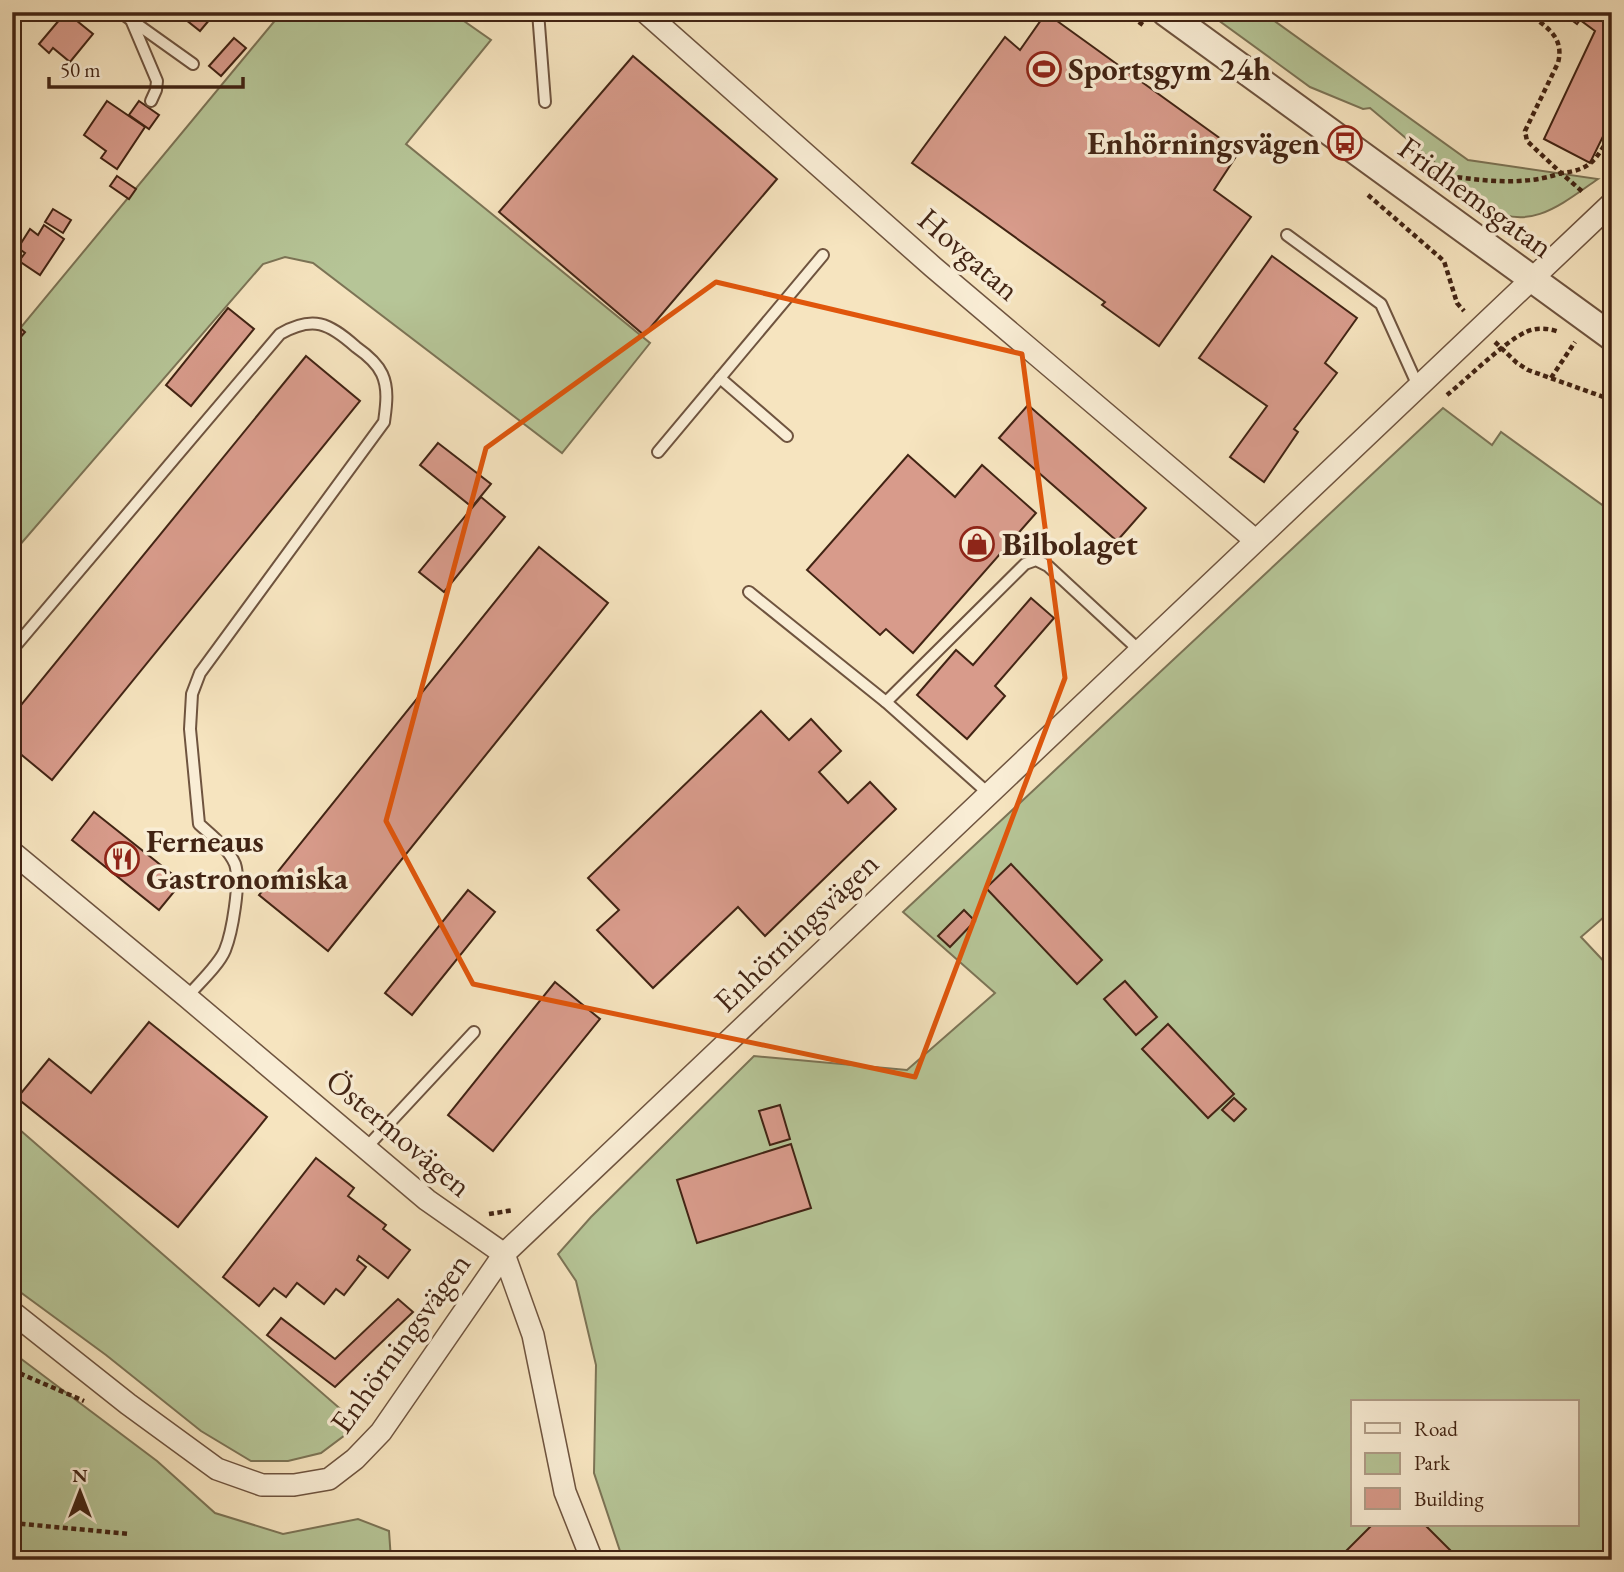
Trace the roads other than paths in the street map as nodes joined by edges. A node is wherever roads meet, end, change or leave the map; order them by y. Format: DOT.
graph roads {
  1 [pos="120,12"];
  2 [pos="538,12"];
  3 [pos="645,12"];
  4 [pos="1156,20"];
  5 [pos="132,22"];
  6 [pos="193,64"];
  7 [pos="151,101"];
  8 [pos="545,102"];
  9 [pos="1612,203"];
  10 [pos="1287,234"];
  11 [pos="823,255"];
  12 [pos="1532,278"];
  13 [pos="1612,337"];
  14 [pos="720,378"];
  15 [pos="1418,386"];
  16 [pos="787,436"];
  17 [pos="658,452"];
  18 [pos="1255,540"];
  19 [pos="749,592"];
  20 [pos="12,650"];
  21 [pos="1139,650"];
  22 [pos="886,702"];
  23 [pos="988,793"];
  24 [pos="12,852"];
  25 [pos="187,997"];
  26 [pos="474,1032"];
  27 [pos="366,1148"];
  28 [pos="504,1254"];
  29 [pos="12,1312"];
  30 [pos="592,1560"];
  1 -- 5 [label="lane"];
  2 -- 8 [label="lane"];
  3 -- 18 [label="street, Hovgatan"];
  4 -- 12 [label="street, Fridhemsgatan"];
  5 -- 6 [label="lane"];
  5 -- 7 [label="lane"];
  9 -- 12 [label="street, Enhörningsvägen"];
  10 -- 15 [label="lane"];
  11 -- 14 [label="lane"];
  12 -- 13 [label="street, Fridhemsgatan"];
  12 -- 15 [label="street, Enhörningsvägen"];
  14 -- 16 [label="lane"];
  14 -- 17 [label="lane"];
  15 -- 18 [label="street, Enhörningsvägen"];
  18 -- 21 [label="street, Enhörningsvägen"];
  19 -- 22 [label="lane"];
  20 -- 25 [label="lane"];
  21 -- 22 [label="lane"];
  21 -- 23 [label="street, Enhörningsvägen"];
  22 -- 23 [label="lane"];
  23 -- 28 [label="street, Enhörningsvägen"];
  24 -- 25 [label="street, Östermovägen"];
  25 -- 27 [label="street, Östermovägen"];
  26 -- 27 [label="lane"];
  27 -- 28 [label="street, Östermovägen"];
  28 -- 29 [label="street, Enhörningsvägen"];
  28 -- 30 [label="street"];
}
